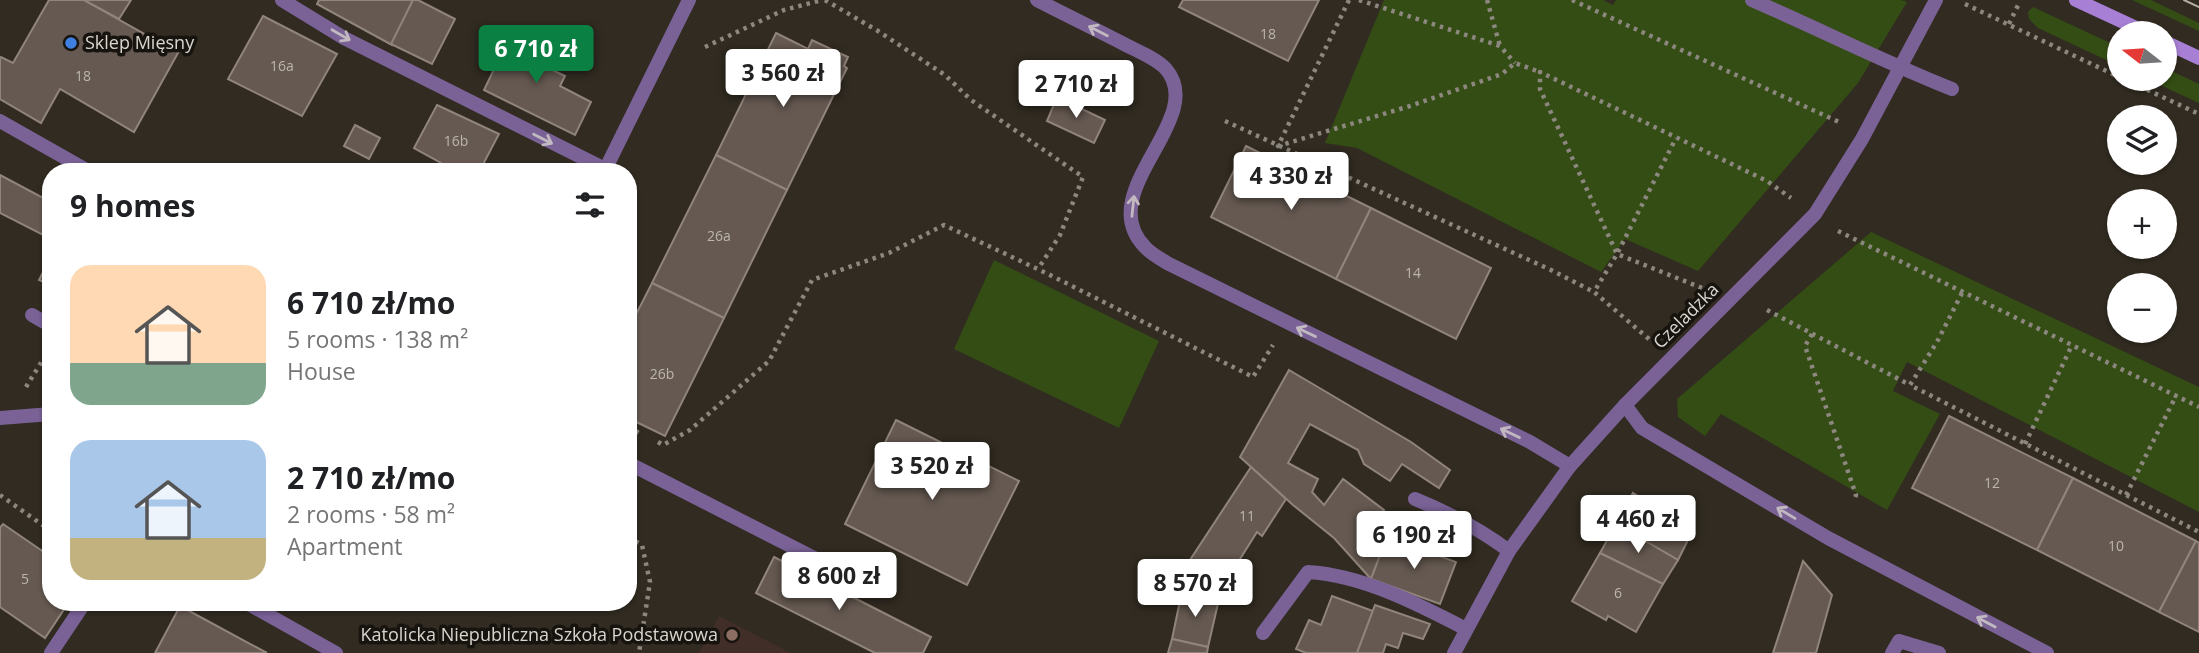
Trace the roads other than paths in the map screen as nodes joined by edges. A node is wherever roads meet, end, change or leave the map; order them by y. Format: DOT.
graph roads {
  1 [pos="282,0"];
  2 [pos="689,0"];
  3 [pos="1037,0"];
  4 [pos="1752,0"];
  5 [pos="1936,0"];
  6 [pos="2077,0"];
  7 [pos="2122,21"];
  8 [pos="2177,48"];
  9 [pos="2199,58"];
  10 [pos="1900,68"];
  11 [pos="1951,89"];
  12 [pos="0,121"];
  13 [pos="74,163"];
  14 [pos="590,163"];
  15 [pos="608,163"];
  16 [pos="32,315"];
  17 [pos="42,321"];
  18 [pos="1625,405"];
  19 [pos="42,415"];
  20 [pos="0,418"];
  21 [pos="1570,466"];
  22 [pos="637,468"];
  23 [pos="1415,499"];
  24 [pos="1509,551"];
  25 [pos="871,587"];
  26 [pos="79,611"];
  27 [pos="261,611"];
  28 [pos="1466,629"];
  29 [pos="1263,633"];
  30 [pos="51,653"];
  31 [pos="336,653"];
  32 [pos="1454,653"];
  33 [pos="1892,653"];
  34 [pos="1939,653"];
  35 [pos="2047,653"];
  1 -- 14 [label="street, one-way"];
  2 -- 15 [label="street"];
  21 -- 3 [label="street, one-way"];
  4 -- 10 [label="street"];
  5 -- 10 [label="street, Czeladzka"];
  6 -- 7 [label="street"];
  8 -- 9 [label="street"];
  10 -- 11 [label="street"];
  10 -- 18 [label="street, Czeladzka"];
  12 -- 13 [label="street"];
  16 -- 17 [label="street"];
  18 -- 21 [label="street, Czeladzka"];
  35 -- 18 [label="street, one-way"];
  19 -- 20 [label="street"];
  21 -- 24 [label="street, Czeladzka"];
  22 -- 25 [label="street"];
  23 -- 24 [label="street"];
  24 -- 28 [label="street, Czeladzka"];
  26 -- 30 [label="street"];
  27 -- 31 [label="street"];
  28 -- 29 [label="street"];
  28 -- 32 [label="street, Czeladzka"];
  33 -- 34 [label="street"];
}
